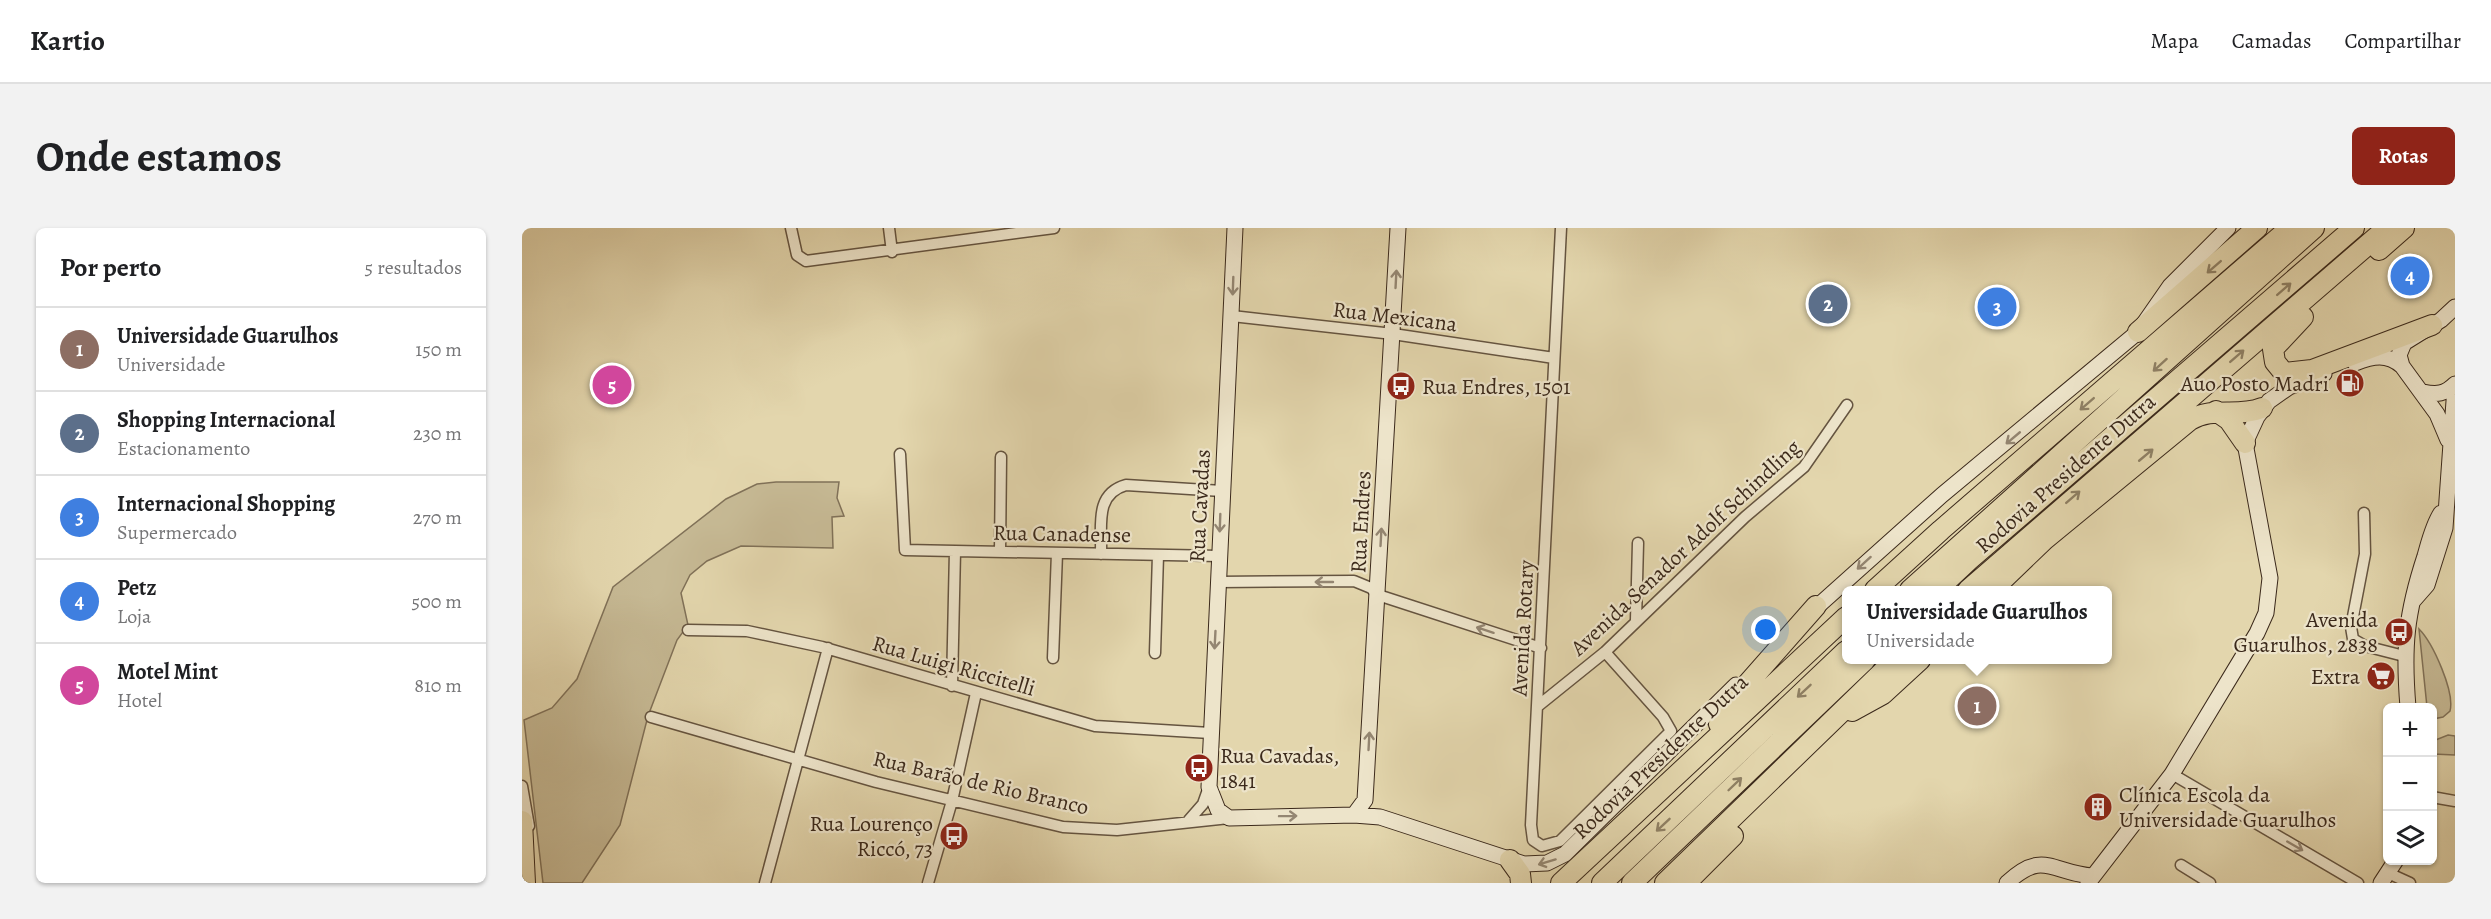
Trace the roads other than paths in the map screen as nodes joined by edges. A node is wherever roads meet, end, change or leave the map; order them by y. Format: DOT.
graph roads {
  1 [pos="791,228"];
  2 [pos="889,228"];
  3 [pos="1054,228"];
  4 [pos="1235,228"];
  5 [pos="1398,228"];
  6 [pos="1561,228"];
  7 [pos="2228,228"];
  8 [pos="2258,228"];
  9 [pos="2290,228"];
  10 [pos="2314,228"];
  11 [pos="2354,228"];
  12 [pos="2396,230"];
  13 [pos="991,233"];
  14 [pos="892,252"];
  15 [pos="2455,307"];
  16 [pos="1232,316"];
  17 [pos="2432,325"];
  18 [pos="2138,332"];
  19 [pos="1394,334"];
  20 [pos="1554,358"];
  21 [pos="2402,366"];
  22 [pos="2455,385"];
  23 [pos="2423,392"];
  24 [pos="1847,405"];
  25 [pos="2262,408"];
  26 [pos="2216,411"];
  27 [pos="2245,443"];
  28 [pos="2451,447"];
  29 [pos="900,454"];
  30 [pos="1001,457"];
  31 [pos="1222,490"];
  32 [pos="2364,513"];
  33 [pos="1638,543"];
  34 [pos="955,551"];
  35 [pos="1000,552"];
  36 [pos="1057,553"];
  37 [pos="1101,554"];
  38 [pos="1158,555"];
  39 [pos="1219,556"];
  40 [pos="1218,582"];
  41 [pos="1881,586"];
  42 [pos="1916,586"];
  43 [pos="1942,586"];
  44 [pos="1974,586"];
  45 [pos="1997,586"];
  46 [pos="1378,595"];
  47 [pos="1816,606"];
  48 [pos="1636,620"];
  49 [pos="1842,621"];
  50 [pos="688,630"];
  51 [pos="828,648"];
  52 [pos="1541,648"];
  53 [pos="1605,652"];
  54 [pos="1155,653"];
  55 [pos="1842,655"];
  56 [pos="2404,656"];
  57 [pos="1053,658"];
  58 [pos="1861,664"];
  59 [pos="1891,664"];
  60 [pos="1916,664"];
  61 [pos="952,686"];
  62 [pos="976,693"];
  63 [pos="2408,703"];
  64 [pos="1538,706"];
  65 [pos="651,717"];
  66 [pos="1833,720"];
  67 [pos="1210,733"];
  68 [pos="1815,740"];
  69 [pos="1707,745"];
  70 [pos="798,760"];
  71 [pos="2172,774"];
  72 [pos="522,786"];
  73 [pos="1209,787"];
  74 [pos="2437,798"];
  75 [pos="1365,800"];
  76 [pos="952,801"];
  77 [pos="2455,801"];
  78 [pos="1354,815"];
  79 [pos="1380,817"];
  80 [pos="1229,818"];
  81 [pos="522,821"];
  82 [pos="1189,821"];
  83 [pos="1510,860"];
  84 [pos="2181,866"];
  85 [pos="2388,872"];
  86 [pos="2075,879"];
  87 [pos="2091,880"];
  88 [pos="525,883"];
  89 [pos="534,883"];
  90 [pos="765,883"];
  91 [pos="927,883"];
  92 [pos="1521,883"];
  93 [pos="1561,883"];
  94 [pos="1602,883"];
  95 [pos="1632,883"];
  96 [pos="1665,883"];
  97 [pos="1686,883"];
  98 [pos="2007,883"];
  99 [pos="2210,883"];
  100 [pos="2358,883"];
  101 [pos="2410,883"];
  1 -- 14 [label="street"];
  2 -- 14 [label="street"];
  3 -- 13 [label="street"];
  4 -- 16 [label="street, Rua Cavadas, one-way"];
  19 -- 5 [label="street, Rua Endres, one-way"];
  6 -- 20 [label="street, Avenida Rotary"];
  7 -- 18 [label="street, Rua Barão de Rio Branco"];
  8 -- 18 [label="highway, one-way"];
  9 -- 41 [label="highway, Rodovia Presidente Dutra, one-way"];
  10 -- 42 [label="highway, Rodovia Presidente Dutra, one-way"];
  43 -- 11 [label="highway, Rodovia Presidente Dutra, one-way"];
  12 -- 17 [label="highway"];
  44 -- 12 [label="highway, Rodovia Presidente Dutra, one-way"];
  13 -- 14 [label="street"];
  15 -- 17 [label="street"];
  16 -- 19 [label="street, Rua Mexicana"];
  16 -- 31 [label="street, Rua Cavadas"];
  17 -- 21 [label="street"];
  18 -- 47 [label="street, Rua Barão de Rio Branco, one-way"];
  19 -- 20 [label="street, Rua Mexicana"];
  46 -- 19 [label="street, Rua Endres, one-way"];
  20 -- 52 [label="street, Avenida Rotary"];
  21 -- 23 [label="street"];
  21 -- 25 [label="street"];
  22 -- 23 [label="street"];
  22 -- 28 [label="street"];
  23 -- 28 [label="street"];
  24 -- 48 [label="street, Avenida Senador Adolf Schindling"];
  25 -- 26 [label="highway"];
  25 -- 27 [label="street"];
  26 -- 27 [label="highway"];
  45 -- 26 [label="highway, one-way"];
  27 -- 71 [label="street"];
  28 -- 56 [label="street"];
  29 -- 34 [label="street, Rua Canadense"];
  30 -- 35 [label="street"];
  31 -- 37 [label="street"];
  31 -- 39 [label="street, Rua Cavadas, one-way"];
  32 -- 56 [label="street"];
  33 -- 48 [label="street"];
  34 -- 35 [label="street, Rua Canadense"];
  34 -- 61 [label="street"];
  35 -- 36 [label="street, Rua Canadense"];
  36 -- 37 [label="street, Rua Canadense"];
  36 -- 57 [label="street"];
  37 -- 38 [label="street, Rua Canadense"];
  38 -- 39 [label="street, Rua Canadense"];
  38 -- 54 [label="street"];
  39 -- 40 [label="street, Rua Cavadas"];
  46 -- 40 [label="street, one-way"];
  40 -- 67 [label="street, Rua Cavadas, one-way"];
  52 -- 46 [label="street, one-way"];
  75 -- 46 [label="street, Rua Endres, one-way"];
  47 -- 69 [label="highway"];
  47 -- 83 [label="street, Rua Barão de Rio Branco, one-way"];
  48 -- 53 [label="street, Avenida Senador Adolf Schindling"];
  49 -- 69 [label="highway, Rodovia Presidente Dutra"];
  50 -- 51 [label="street, Rua Luigi Riccitelli"];
  51 -- 61 [label="street, Rua Luigi Riccitelli"];
  51 -- 70 [label="street"];
  52 -- 64 [label="street, Avenida Rotary"];
  53 -- 64 [label="street, Avenida Senador Adolf Schindling"];
  53 -- 64 [label="street, Avenida Rotary"];
  55 -- 94 [label="highway, one-way"];
  56 -- 63 [label="street"];
  95 -- 58 [label="highway, one-way"];
  59 -- 66 [label="highway"];
  60 -- 66 [label="highway"];
  61 -- 62 [label="street, Rua Luigi Riccitelli"];
  62 -- 67 [label="street, Rua Luigi Riccitelli"];
  62 -- 76 [label="street"];
  65 -- 70 [label="street, Rua Barão de Rio Branco"];
  66 -- 68 [label="highway"];
  67 -- 73 [label="street, Rua Cavadas"];
  68 -- 96 [label="highway"];
  68 -- 97 [label="highway"];
  69 -- 93 [label="highway, Rodovia Presidente Dutra"];
  70 -- 76 [label="street, Rua Barão de Rio Branco"];
  70 -- 90 [label="street"];
  71 -- 87 [label="street"];
  71 -- 100 [label="street, one-way"];
  72 -- 89 [label="street"];
  73 -- 80 [label="street, Rua Cavadas"];
  73 -- 82 [label="street, Rua Cavadas"];
  74 -- 77 [label="street"];
  75 -- 78 [label="street"];
  75 -- 79 [label="street"];
  76 -- 82 [label="street, Rua Barão de Rio Branco"];
  76 -- 91 [label="street"];
  78 -- 79 [label="street, Rua Barão de Rio Branco"];
  80 -- 78 [label="street, Rua Barão de Rio Branco, one-way"];
  79 -- 83 [label="street, Rua Barão de Rio Branco"];
  80 -- 82 [label="street, Rua Barão de Rio Branco"];
  81 -- 88 [label="highway"];
  83 -- 92 [label="highway"];
  84 -- 99 [label="street"];
  85 -- 101 [label="street"];
  86 -- 87 [label="street"];
  86 -- 98 [label="street"];
}
